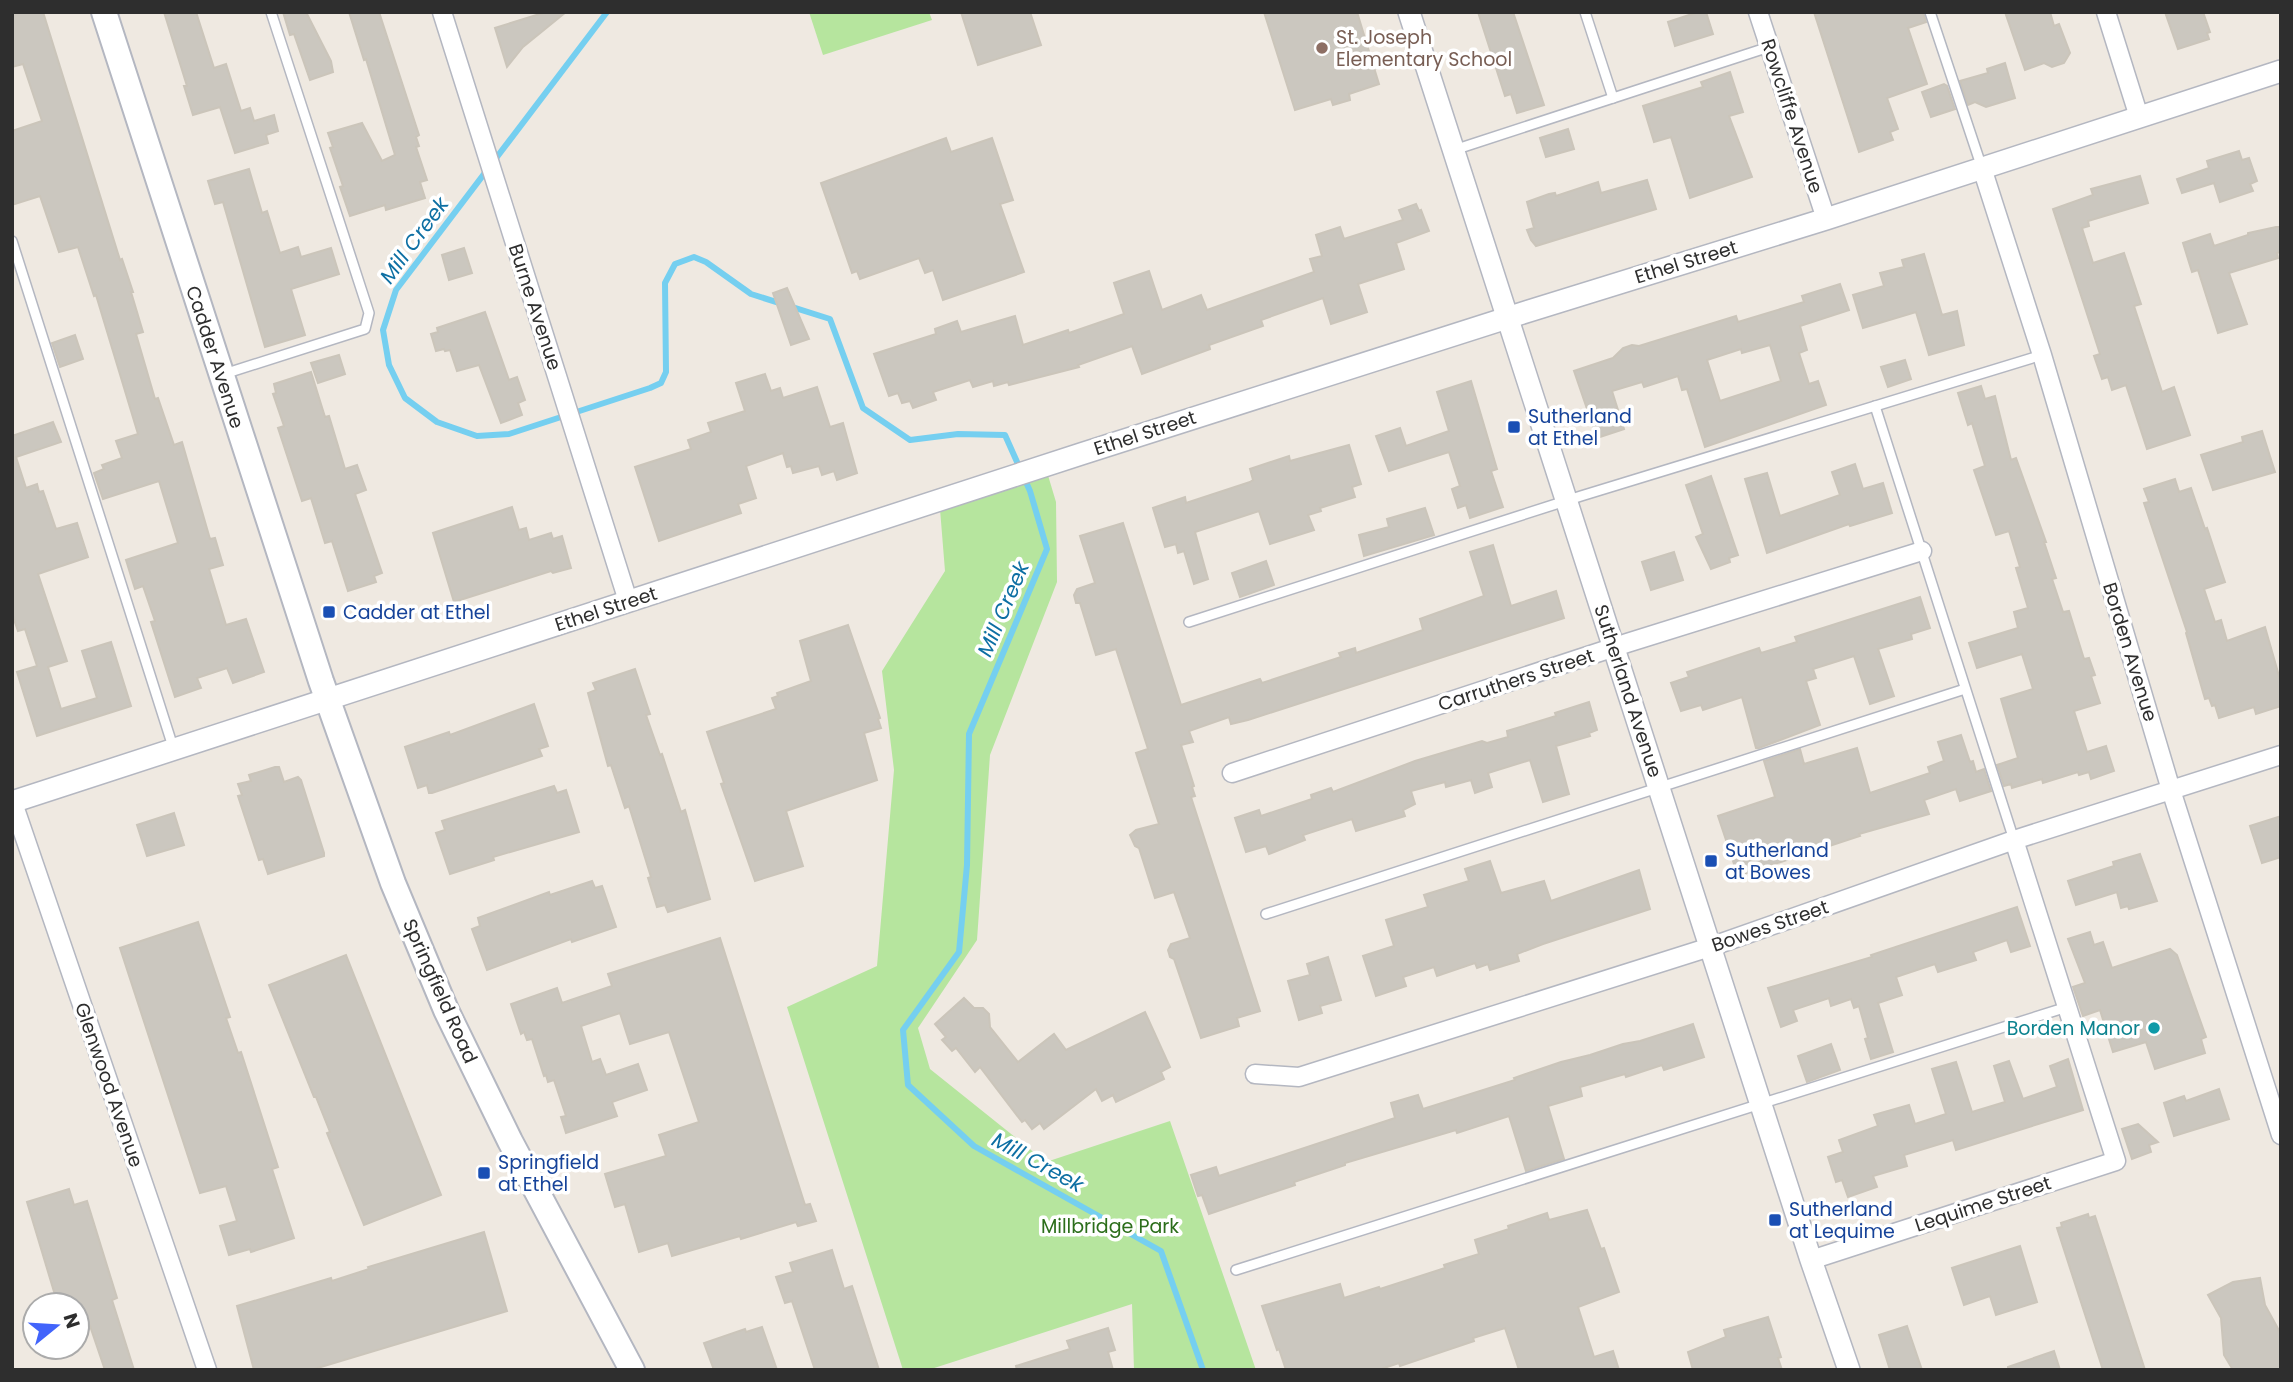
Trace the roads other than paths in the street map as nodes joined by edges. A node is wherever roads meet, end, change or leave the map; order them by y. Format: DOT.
graph roads {
  1 [pos="104,12"];
  2 [pos="271,12"];
  3 [pos="442,12"];
  4 [pos="1409,12"];
  5 [pos="1585,12"];
  6 [pos="1758,12"];
  7 [pos="1930,12"];
  8 [pos="2106,12"];
  9 [pos="1769,47"];
  10 [pos="2281,71"];
  11 [pos="1613,98"];
  12 [pos="2139,117"];
  13 [pos="1453,150"];
  14 [pos="1982,168"];
  15 [pos="1826,219"];
  16 [pos="12,242"];
  17 [pos="1506,318"];
  18 [pos="2042,355"];
  19 [pos="221,375"];
  20 [pos="1875,406"];
  21 [pos="1567,500"];
  22 [pos="1922,551"];
  23 [pos="628,601"];
  24 [pos="1189,622"];
  25 [pos="1614,647"];
  26 [pos="1965,689"];
  27 [pos="328,701"];
  28 [pos="174,750"];
  29 [pos="2281,755"];
  30 [pos="1232,773"];
  31 [pos="1658,787"];
  32 [pos="2171,790"];
  33 [pos="12,801"];
  34 [pos="2014,840"];
  35 [pos="1266,914"];
  36 [pos="1710,947"];
  37 [pos="2067,1007"];
  38 [pos="1255,1074"];
  39 [pos="1761,1105"];
  40 [pos="2281,1135"];
  41 [pos="1811,1260"];
  42 [pos="580,1270"];
  43 [pos="1236,1270"];
  44 [pos="206,1370"];
  45 [pos="632,1370"];
  46 [pos="651,1370"];
  47 [pos="1849,1370"];
  1 -- 19 [label="main road, Cadder Avenue"];
  2 -- 19 [label="lane"];
  3 -- 23 [label="street, Burne Avenue"];
  4 -- 13 [label="street, Sutherland Avenue"];
  5 -- 11 [label="lane"];
  6 -- 9 [label="street, Rowcliffe Avenue"];
  7 -- 14 [label="lane"];
  8 -- 12 [label="street"];
  9 -- 11 [label="lane"];
  9 -- 15 [label="street, Rowcliffe Avenue"];
  10 -- 12 [label="street, Ethel Street"];
  11 -- 13 [label="lane"];
  12 -- 14 [label="street, Ethel Street"];
  13 -- 17 [label="street, Sutherland Avenue"];
  14 -- 15 [label="street, Ethel Street"];
  14 -- 18 [label="street, Borden Avenue"];
  15 -- 17 [label="street, Ethel Street"];
  16 -- 28 [label="lane"];
  17 -- 21 [label="street, Sutherland Avenue"];
  17 -- 23 [label="street, Ethel Street"];
  18 -- 20 [label="lane"];
  18 -- 32 [label="street, Borden Avenue"];
  19 -- 27 [label="main road, Cadder Avenue"];
  20 -- 21 [label="lane"];
  20 -- 22 [label="lane"];
  21 -- 24 [label="lane"];
  21 -- 25 [label="street, Sutherland Avenue"];
  22 -- 25 [label="street, Carruthers Street"];
  22 -- 26 [label="lane"];
  23 -- 27 [label="street, Ethel Street"];
  25 -- 30 [label="street, Carruthers Street"];
  25 -- 31 [label="street, Sutherland Avenue"];
  26 -- 31 [label="lane"];
  26 -- 34 [label="lane"];
  27 -- 28 [label="street, Ethel Street"];
  27 -- 42 [label="main road, Springfield Road"];
  28 -- 33 [label="street, Ethel Street"];
  29 -- 32 [label="street, Bowes Street"];
  31 -- 35 [label="lane"];
  31 -- 36 [label="street, Sutherland Avenue"];
  32 -- 34 [label="street, Bowes Street"];
  32 -- 40 [label="street, Borden Avenue"];
  33 -- 44 [label="street, Glenwood Avenue"];
  34 -- 36 [label="street, Bowes Street"];
  34 -- 37 [label="street"];
  36 -- 38 [label="street, Bowes Street"];
  36 -- 39 [label="street, Sutherland Avenue"];
  37 -- 39 [label="lane"];
  37 -- 41 [label="street, Lequime Street"];
  39 -- 41 [label="street, Sutherland Avenue"];
  39 -- 43 [label="lane"];
  41 -- 47 [label="street, Sutherland Avenue"];
  42 -- 45 [label="main road, Springfield Road"];
  42 -- 46 [label="main road, Springfield Road"];
}
